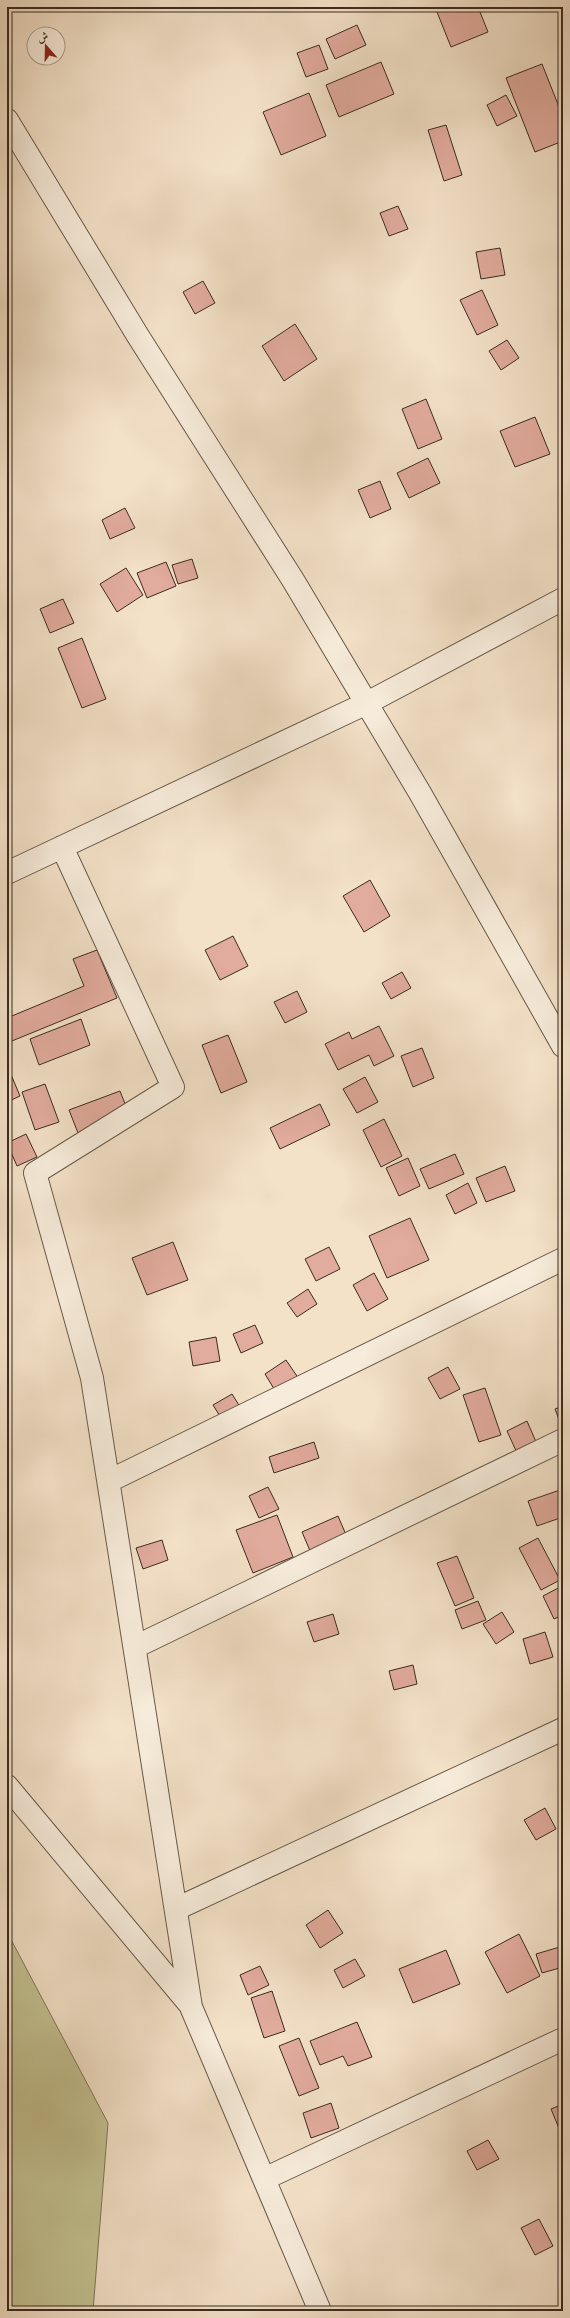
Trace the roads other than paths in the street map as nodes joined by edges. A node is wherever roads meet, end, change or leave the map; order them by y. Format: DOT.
graph roads {
  1 [pos="7,120"];
  2 [pos="563,599"];
  3 [pos="367,703"];
  4 [pos="62,846"];
  5 [pos="7,872"];
  6 [pos="563,1046"];
  7 [pos="563,1259"];
  8 [pos="563,1440"];
  9 [pos="109,1481"];
  10 [pos="135,1647"];
  11 [pos="563,1729"];
  12 [pos="7,1786"];
  13 [pos="176,1909"];
  14 [pos="191,2007"];
  15 [pos="563,2040"];
  16 [pos="264,2179"];
  17 [pos="320,2311"];
  1 -- 3 [label="street"];
  2 -- 3 [label="street"];
  3 -- 4 [label="street"];
  3 -- 6 [label="street"];
  4 -- 5 [label="street"];
  4 -- 9 [label="street"];
  7 -- 9 [label="street"];
  8 -- 10 [label="street"];
  9 -- 10 [label="street"];
  10 -- 13 [label="street"];
  11 -- 13 [label="street"];
  12 -- 14 [label="street"];
  13 -- 14 [label="street"];
  14 -- 16 [label="street"];
  15 -- 16 [label="street"];
  16 -- 17 [label="street"];
}
